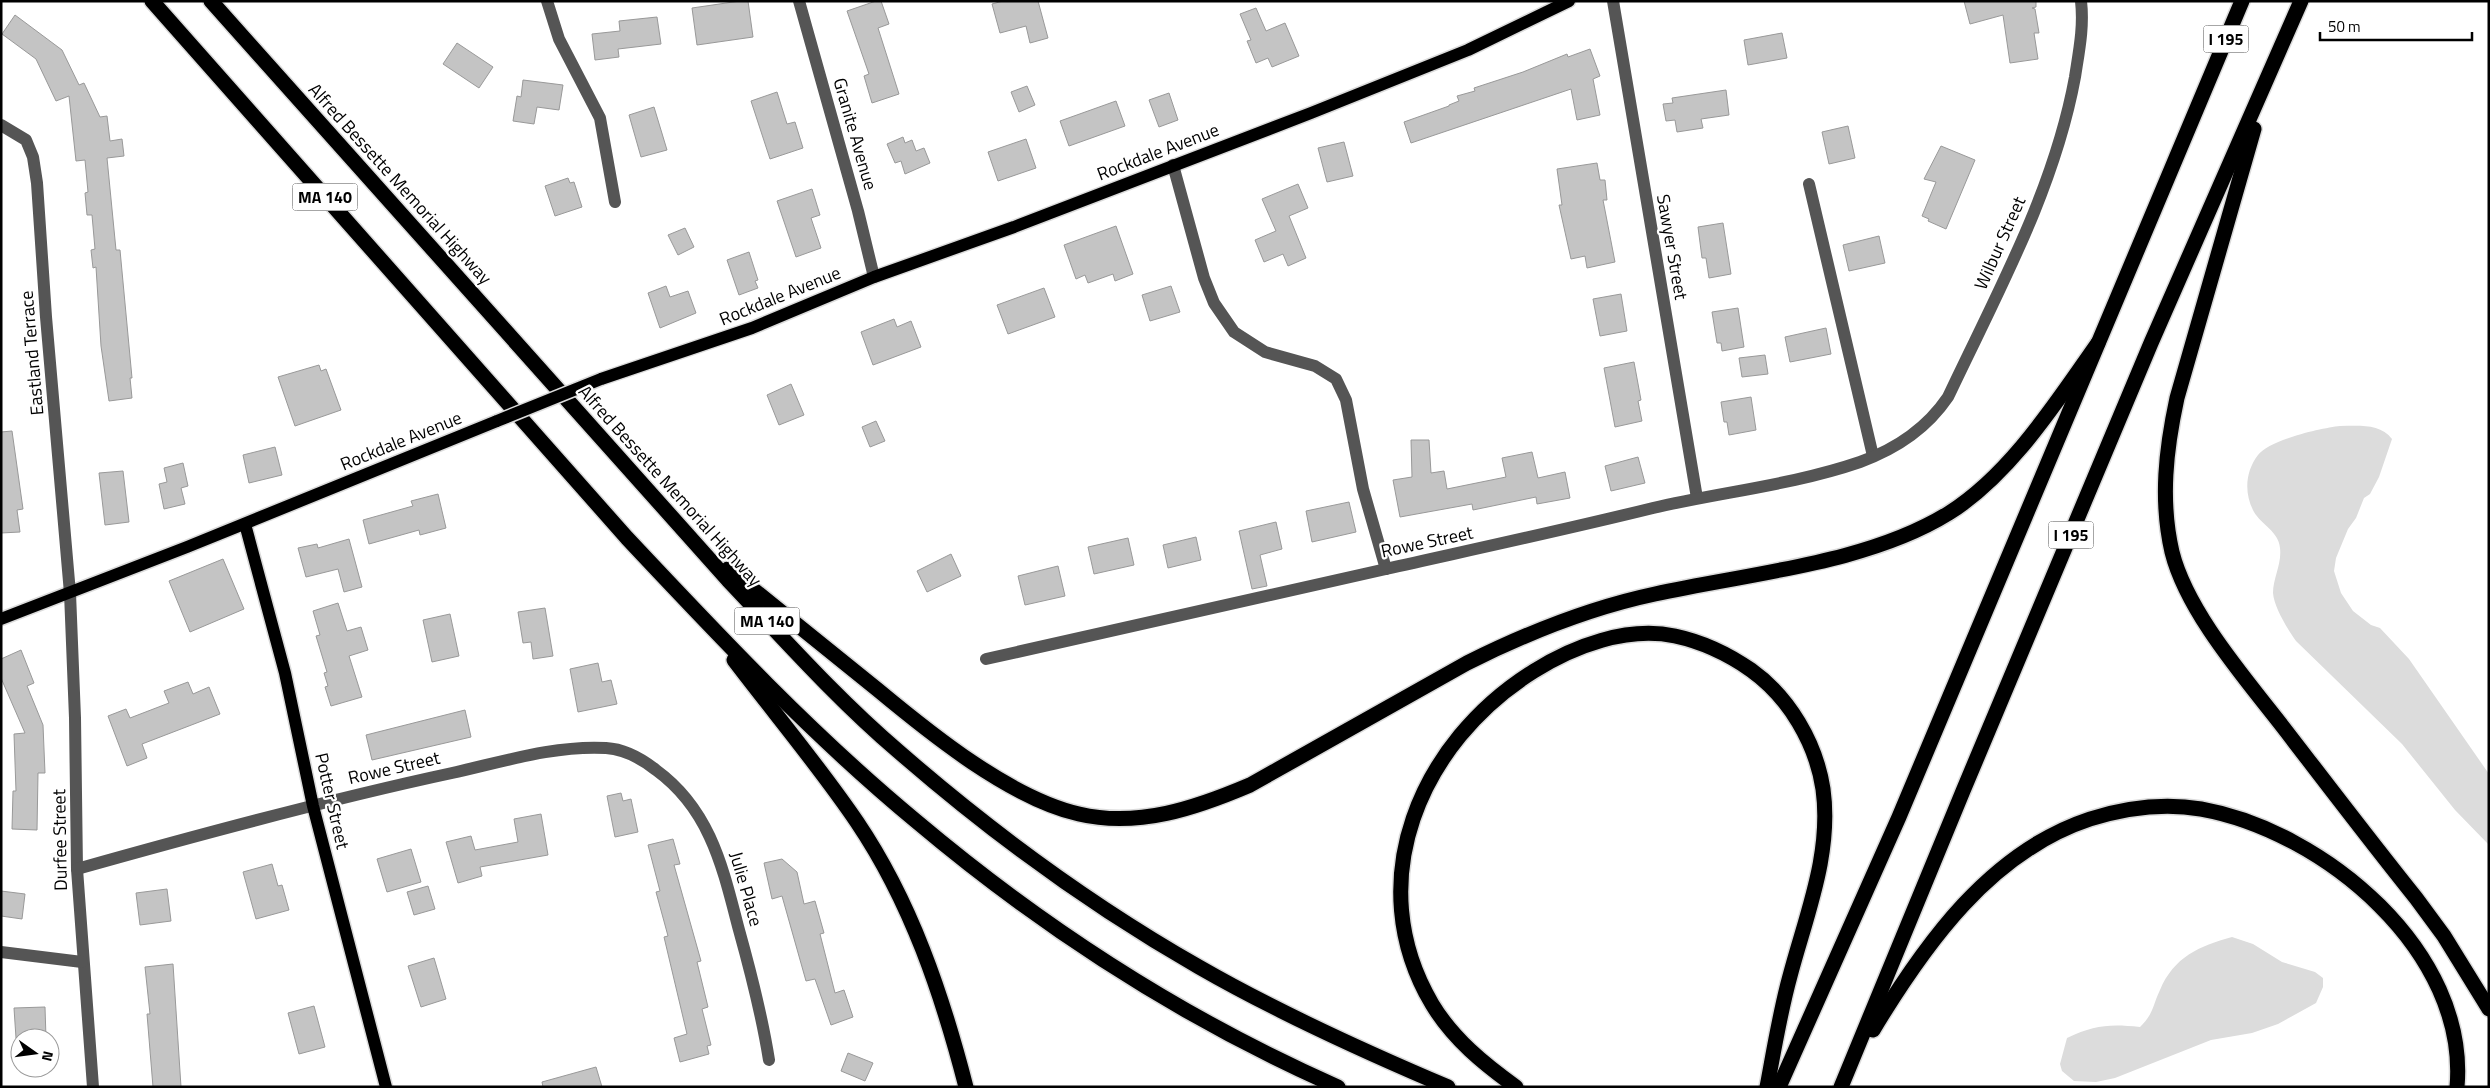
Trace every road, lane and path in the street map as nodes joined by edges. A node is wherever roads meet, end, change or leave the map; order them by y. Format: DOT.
graph roads {
  1 [pos="152,1"];
  2 [pos="211,1"];
  3 [pos="547,1"];
  4 [pos="799,1"];
  5 [pos="1568,1"];
  6 [pos="1613,1"];
  7 [pos="2080,1"];
  8 [pos="2242,1"];
  9 [pos="2300,1"];
  10 [pos="2270,74"];
  11 [pos="1,125"];
  12 [pos="1173,164"];
  13 [pos="1809,184"];
  14 [pos="615,202"];
  15 [pos="874,277"];
  16 [pos="2098,343"];
  17 [pos="1873,456"];
  18 [pos="1697,498"];
  19 [pos="245,524"];
  20 [pos="689,536"];
  21 [pos="1386,569"];
  22 [pos="70,593"];
  23 [pos="700,615"];
  24 [pos="1,619"];
  25 [pos="986,659"];
  26 [pos="636,756"];
  27 [pos="313,806"];
  28 [pos="76,869"];
  29 [pos="1,952"];
  30 [pos="82,962"];
  31 [pos="2489,1009"];
  32 [pos="769,1060"];
  33 [pos="1848,1072"];
  34 [pos="93,1087"];
  35 [pos="386,1087"];
  36 [pos="966,1087"];
  37 [pos="1338,1087"];
  38 [pos="1448,1087"];
  39 [pos="1516,1087"];
  40 [pos="1767,1087"];
  41 [pos="1779,1087"];
  42 [pos="1842,1087"];
  43 [pos="2457,1087"];
  1 -- 23 [label="highway, MA 140"];
  2 -- 20 [label="highway, Alfred Bessette Memorial Highway / MA 140"];
  3 -- 14 [label="street"];
  4 -- 15 [label="street, Granite Avenue"];
  5 -- 12 [label="main road, Rockdale Avenue"];
  6 -- 18 [label="street, Sawyer Street"];
  7 -- 17 [label="street, Wilbur Street"];
  8 -- 16 [label="highway, I 195"];
  9 -- 10 [label="highway, I 195"];
  10 -- 31 [label="highway"];
  10 -- 33 [label="highway, I 195"];
  11 -- 22 [label="street, Eastland Terrace"];
  12 -- 15 [label="main road, Rockdale Avenue"];
  12 -- 21 [label="street"];
  13 -- 17 [label="street"];
  15 -- 19 [label="main road, Rockdale Avenue, bridge"];
  16 -- 20 [label="highway"];
  16 -- 41 [label="highway, I 195"];
  17 -- 18 [label="street, Rowe Street"];
  18 -- 21 [label="street, Rowe Street"];
  19 -- 22 [label="main road, Rockdale Avenue"];
  19 -- 27 [label="main road, Potter Street"];
  20 -- 38 [label="highway, Alfred Bessette Memorial Highway / MA 140"];
  21 -- 25 [label="street, Rowe Street"];
  22 -- 24 [label="main road, Rockdale Avenue"];
  22 -- 28 [label="street, Durfee Street"];
  23 -- 36 [label="highway"];
  23 -- 37 [label="highway, MA 140"];
  26 -- 27 [label="street, Rowe Street"];
  26 -- 32 [label="street, Julie Place"];
  27 -- 28 [label="street, Rowe Street"];
  27 -- 35 [label="main road, Potter Street"];
  28 -- 30 [label="street, Durfee Street"];
  29 -- 30 [label="street"];
  30 -- 34 [label="street, Durfee Street"];
  33 -- 42 [label="highway, I 195"];
  33 -- 43 [label="highway"];
  39 -- 40 [label="highway"];
}
